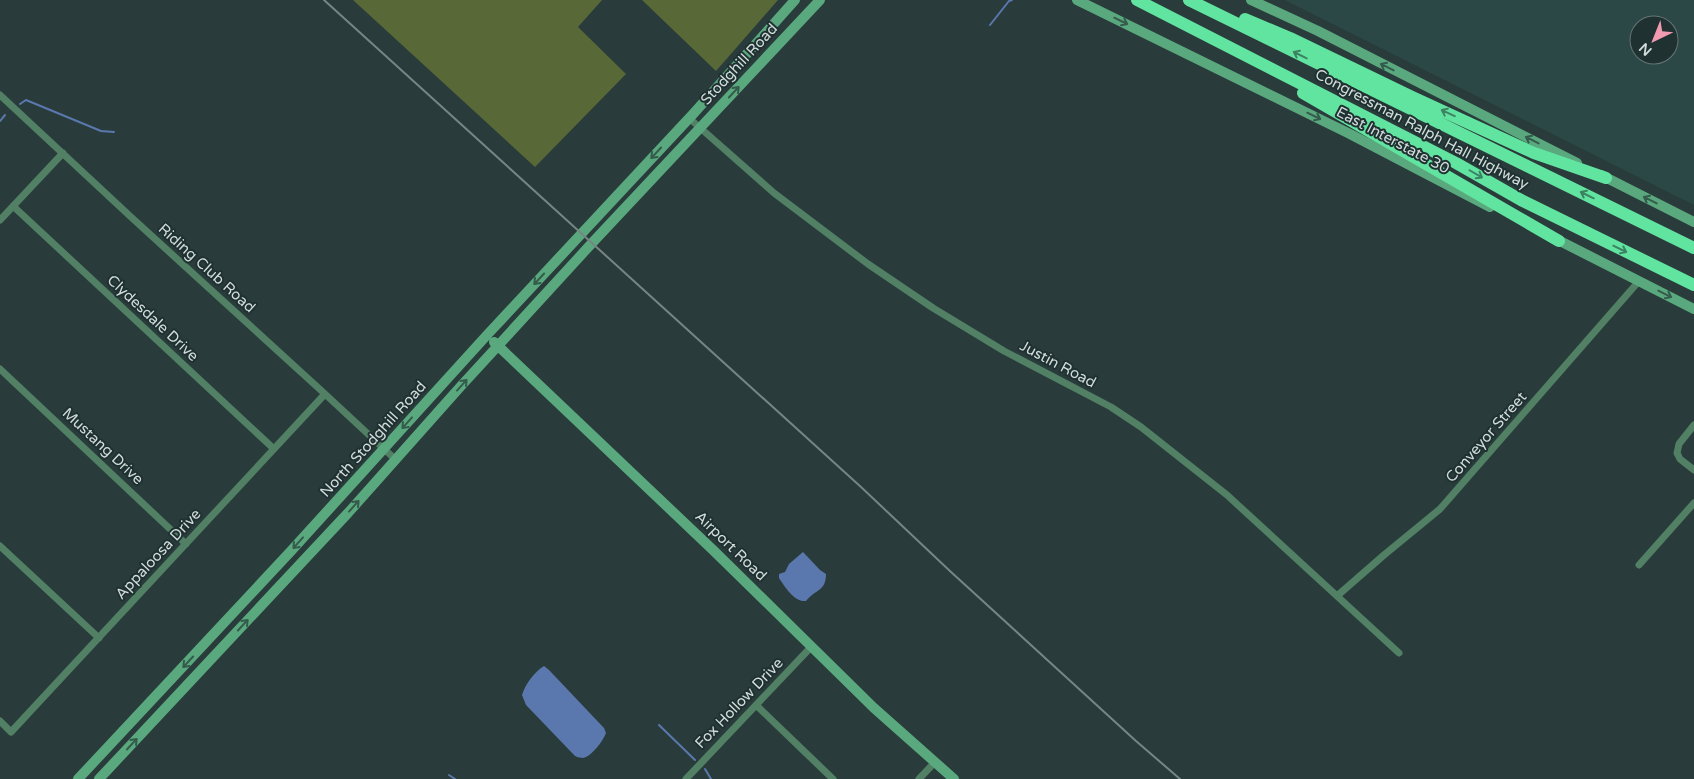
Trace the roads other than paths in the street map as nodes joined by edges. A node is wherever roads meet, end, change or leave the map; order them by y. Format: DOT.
graph roads {
  1 [pos="795,0"];
  2 [pos="820,0"];
  3 [pos="1077,0"];
  4 [pos="1136,0"];
  5 [pos="1189,0"];
  6 [pos="1197,0"];
  7 [pos="1252,0"];
  8 [pos="0,95"];
  9 [pos="689,118"];
  10 [pos="700,127"];
  11 [pos="63,153"];
  12 [pos="1606,178"];
  13 [pos="13,206"];
  14 [pos="0,220"];
  15 [pos="1694,222"];
  16 [pos="1559,241"];
  17 [pos="1694,248"];
  18 [pos="1639,281"];
  19 [pos="1694,285"];
  20 [pos="1694,308"];
  21 [pos="487,335"];
  22 [pos="498,346"];
  23 [pos="0,369"];
  24 [pos="325,394"];
  25 [pos="1694,425"];
  26 [pos="274,449"];
  27 [pos="384,449"];
  28 [pos="396,460"];
  29 [pos="1694,470"];
  30 [pos="1694,503"];
  31 [pos="186,544"];
  32 [pos="0,546"];
  33 [pos="1639,565"];
  34 [pos="1337,596"];
  35 [pos="99,638"];
  36 [pos="812,646"];
  37 [pos="1399,653"];
  38 [pos="756,705"];
  39 [pos="0,721"];
  40 [pos="935,762"];
  41 [pos="78,779"];
  42 [pos="99,779"];
  43 [pos="686,779"];
  44 [pos="833,779"];
  45 [pos="920,779"];
  46 [pos="954,779"];
  1 -- 9 [label="main road, Stodghill Road"];
  10 -- 2 [label="main road, Stodghill Road, one-way"];
  3 -- 16 [label="main road, East Interstate 30, one-way"];
  4 -- 16 [label="highway"];
  4 -- 19 [label="highway, Congressman Ralph Hall Highway, one-way"];
  17 -- 5 [label="highway, Congressman Ralph Hall Highway, one-way"];
  12 -- 6 [label="highway, one-way"];
  12 -- 7 [label="main road, one-way"];
  8 -- 11 [label="street, Riding Club Road"];
  9 -- 10 [label="street, Justin Road"];
  9 -- 21 [label="main road, North Stodghill Road, one-way"];
  10 -- 22 [label="main road, North Stodghill Road"];
  10 -- 34 [label="street, Justin Road"];
  11 -- 13 [label="street"];
  11 -- 24 [label="street, Riding Club Road"];
  15 -- 12 [label="main road, one-way"];
  13 -- 14 [label="street"];
  13 -- 26 [label="street, Clydesdale Drive"];
  16 -- 18 [label="main road, East Interstate 30"];
  18 -- 20 [label="main road, East Interstate 30, one-way"];
  18 -- 34 [label="street, Conveyor Street"];
  21 -- 22 [label="main road, Airport Road"];
  21 -- 27 [label="main road, North Stodghill Road, one-way"];
  28 -- 22 [label="main road, North Stodghill Road, one-way"];
  22 -- 36 [label="main road, Airport Road"];
  23 -- 31 [label="street, Mustang Drive"];
  24 -- 26 [label="street, Appaloosa Drive"];
  24 -- 27 [label="street, Riding Club Road"];
  25 -- 29 [label="street"];
  26 -- 31 [label="street, Appaloosa Drive"];
  27 -- 28 [label="street, Riding Club Road"];
  27 -- 41 [label="main road, North Stodghill Road, one-way"];
  42 -- 28 [label="main road, North Stodghill Road, one-way"];
  30 -- 33 [label="street"];
  31 -- 35 [label="street, Appaloosa Drive"];
  32 -- 35 [label="street"];
  34 -- 37 [label="street, Justin Road"];
  35 -- 39 [label="street, Appaloosa Drive"];
  36 -- 38 [label="street, Fox Hollow Drive"];
  36 -- 40 [label="main road, Airport Road"];
  38 -- 43 [label="street, Fox Hollow Drive"];
  38 -- 44 [label="street"];
  40 -- 45 [label="street"];
  40 -- 46 [label="main road, Airport Road"];
}
